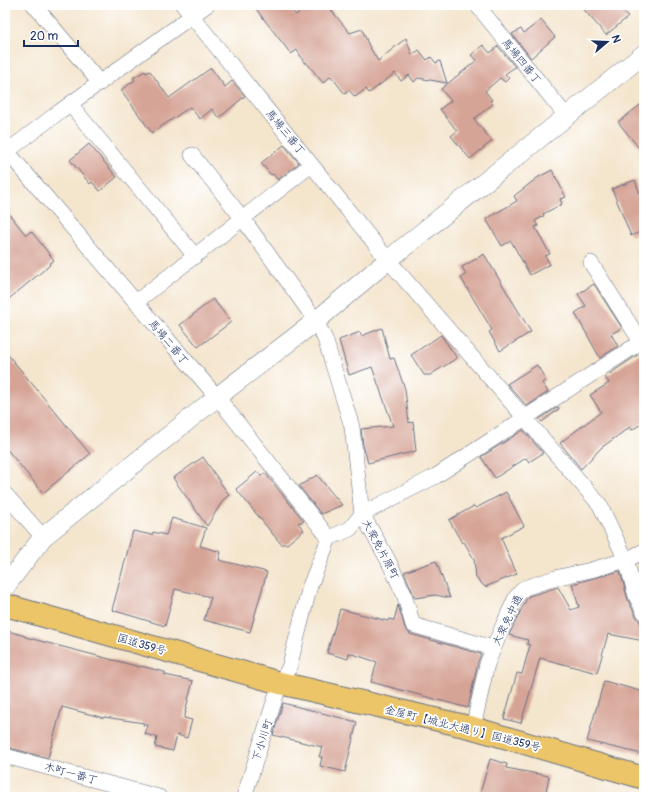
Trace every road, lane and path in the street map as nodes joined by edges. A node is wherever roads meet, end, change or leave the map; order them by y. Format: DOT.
graph roads {
  1 [pos="34,5"];
  2 [pos="207,5"];
  3 [pos="477,5"];
  4 [pos="188,11"];
  5 [pos="644,54"];
  6 [pos="100,83"];
  7 [pos="70,104"];
  8 [pos="566,117"];
  9 [pos="6,151"];
  10 [pos="192,156"];
  11 [pos="311,165"];
  12 [pos="243,219"];
  13 [pos="195,256"];
  14 [pos="388,260"];
  15 [pos="591,263"];
  16 [pos="136,302"];
  17 [pos="316,321"];
  18 [pos="643,341"];
  19 [pos="217,397"];
  20 [pos="525,418"];
  21 [pos="5,494"];
  22 [pos="362,514"];
  23 [pos="43,537"];
  24 [pos="329,538"];
  25 [pos="644,551"];
  26 [pos="626,560"];
  27 [pos="5,587"];
  28 [pos="5,605"];
  29 [pos="644,612"];
  30 [pos="493,648"];
  31 [pos="280,683"];
  32 [pos="473,728"];
  33 [pos="5,756"];
  34 [pos="644,778"];
  35 [pos="160,797"];
  36 [pos="244,797"];
  1 -- 6 [label="street"];
  2 -- 4 [label="street"];
  3 -- 8 [label="street, 馬場四番丁"];
  4 -- 6 [label="street"];
  4 -- 11 [label="street, 馬場三番丁"];
  5 -- 8 [label="street"];
  6 -- 7 [label="street"];
  7 -- 9 [label="street"];
  7 -- 13 [label="street"];
  8 -- 14 [label="street"];
  9 -- 16 [label="street, 馬場二番丁"];
  10 -- 12 [label="street, 大衆免片原町"];
  11 -- 12 [label="street"];
  11 -- 14 [label="street, 馬場三番丁"];
  12 -- 13 [label="street"];
  12 -- 17 [label="street, 大衆免片原町"];
  13 -- 16 [label="street"];
  14 -- 17 [label="street"];
  14 -- 20 [label="street, 馬場三番丁"];
  15 -- 18 [label="street"];
  16 -- 19 [label="street, 馬場二番丁"];
  17 -- 19 [label="street"];
  17 -- 22 [label="street, 大衆免片原町"];
  18 -- 20 [label="street"];
  19 -- 23 [label="street"];
  19 -- 24 [label="street, 馬場二番丁"];
  20 -- 22 [label="street"];
  20 -- 26 [label="street, 馬場三番丁"];
  21 -- 23 [label="street"];
  22 -- 24 [label="street"];
  22 -- 30 [label="street, 大衆免片原町"];
  23 -- 27 [label="street"];
  24 -- 31 [label="street, 下小川町"];
  25 -- 26 [label="street, 大衆免中通"];
  26 -- 29 [label="street, 馬場三番丁"];
  26 -- 30 [label="street, 大衆免中通"];
  28 -- 31 [label="highway, 国道359号"];
  30 -- 32 [label="street, 大衆免中通"];
  31 -- 32 [label="highway, 金屋町【城北大通り】国道359号"];
  31 -- 36 [label="street, 下小川町"];
  32 -- 34 [label="highway, 金屋町【城北大通り】国道359号"];
  33 -- 35 [label="street, 木町一番丁"];
}
